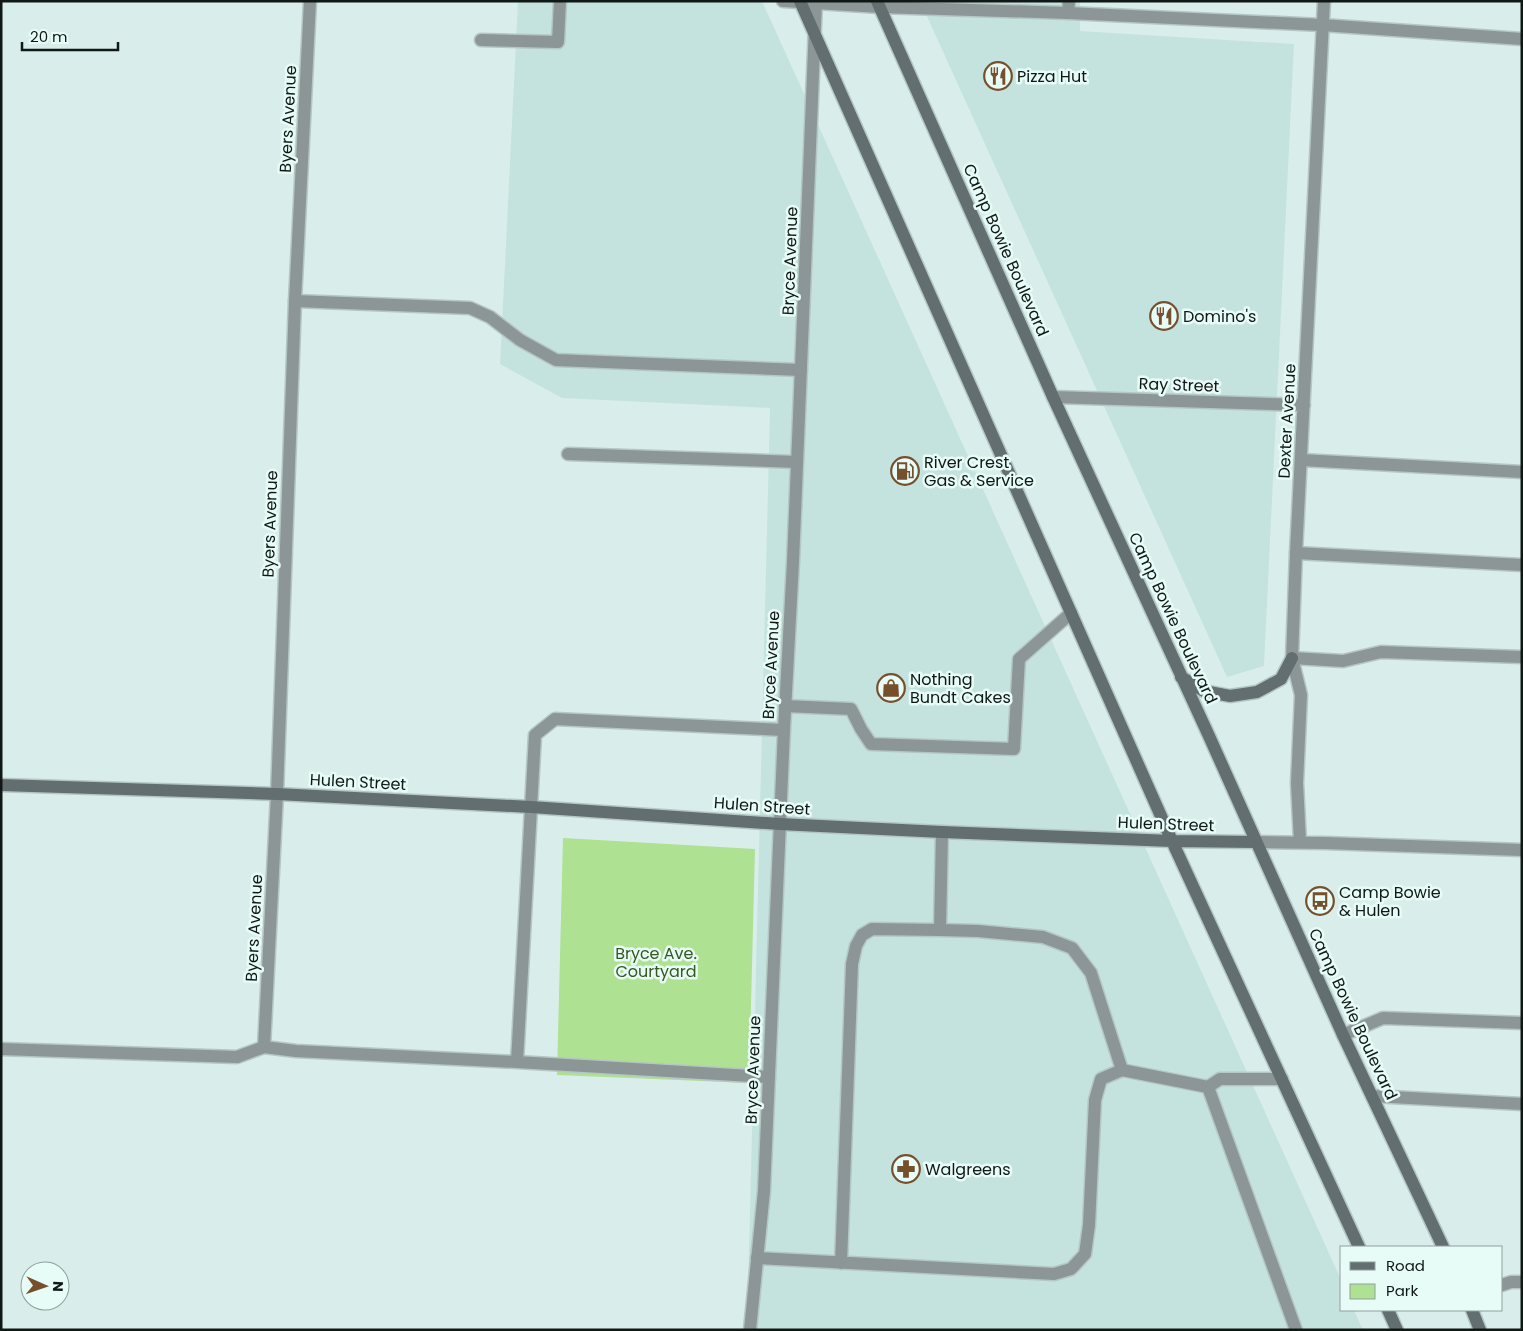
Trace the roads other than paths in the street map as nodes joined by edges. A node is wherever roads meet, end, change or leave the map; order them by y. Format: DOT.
graph roads {
  1 [pos="310,1"];
  2 [pos="560,1"];
  3 [pos="783,1"];
  4 [pos="1324,1"];
  5 [pos="801,2"];
  6 [pos="816,2"];
  7 [pos="878,4"];
  8 [pos="1068,7"];
  9 [pos="1322,25"];
  10 [pos="815,33"];
  11 [pos="1522,38"];
  12 [pos="481,40"];
  13 [pos="295,301"];
  14 [pos="801,370"];
  15 [pos="1053,397"];
  16 [pos="1304,405"];
  17 [pos="568,454"];
  18 [pos="1301,460"];
  19 [pos="797,462"];
  20 [pos="1522,472"];
  21 [pos="1296,554"];
  22 [pos="1522,565"];
  23 [pos="1071,612"];
  24 [pos="1522,656"];
  25 [pos="1292,658"];
  26 [pos="1181,676"];
  27 [pos="785,706"];
  28 [pos="784,730"];
  29 [pos="1,785"];
  30 [pos="277,794"];
  31 [pos="531,807"];
  32 [pos="780,824"];
  33 [pos="942,832"];
  34 [pos="1172,841"];
  35 [pos="1256,842"];
  36 [pos="1300,842"];
  37 [pos="1522,850"];
  38 [pos="940,930"];
  39 [pos="1522,1023"];
  40 [pos="1343,1035"];
  41 [pos="264,1047"];
  42 [pos="1,1049"];
  43 [pos="517,1062"];
  44 [pos="1122,1070"];
  45 [pos="769,1077"];
  46 [pos="1282,1079"];
  47 [pos="1208,1087"];
  48 [pos="1372,1096"];
  49 [pos="1522,1104"];
  50 [pos="1359,1246"];
  51 [pos="1443,1246"];
  52 [pos="757,1258"];
  53 [pos="841,1263"];
  54 [pos="1522,1282"];
  55 [pos="1503,1285"];
  56 [pos="1388,1311"];
  57 [pos="1472,1311"];
  58 [pos="750,1330"];
  59 [pos="1296,1330"];
  60 [pos="1397,1330"];
  61 [pos="1480,1330"];
  1 -- 13 [label="street, Byers Avenue"];
  2 -- 12 [label="street"];
  3 -- 5 [label="street"];
  4 -- 9 [label="street, Dexter Avenue"];
  5 -- 6 [label="street"];
  5 -- 10 [label="main road"];
  6 -- 7 [label="street"];
  6 -- 10 [label="street, Bryce Avenue"];
  7 -- 8 [label="street"];
  7 -- 15 [label="main road, Camp Bowie Boulevard"];
  8 -- 9 [label="street"];
  9 -- 11 [label="street"];
  9 -- 16 [label="street, Dexter Avenue"];
  10 -- 14 [label="street, Bryce Avenue"];
  10 -- 23 [label="main road"];
  13 -- 14 [label="street"];
  13 -- 30 [label="street, Byers Avenue"];
  14 -- 19 [label="street, Bryce Avenue"];
  15 -- 16 [label="street, Ray Street"];
  15 -- 26 [label="main road, Camp Bowie Boulevard"];
  16 -- 18 [label="street, Dexter Avenue"];
  17 -- 19 [label="street"];
  18 -- 20 [label="street"];
  18 -- 21 [label="street, Dexter Avenue"];
  19 -- 27 [label="street, Bryce Avenue"];
  21 -- 22 [label="street"];
  21 -- 25 [label="street, Dexter Avenue"];
  23 -- 27 [label="street"];
  23 -- 34 [label="main road"];
  24 -- 25 [label="street"];
  25 -- 26 [label="main road"];
  25 -- 36 [label="street, Dexter Avenue"];
  26 -- 35 [label="main road, Camp Bowie Boulevard"];
  27 -- 28 [label="street, Bryce Avenue"];
  28 -- 31 [label="street"];
  28 -- 32 [label="street, Bryce Avenue"];
  29 -- 30 [label="main road, Hulen Street"];
  30 -- 31 [label="main road, Hulen Street"];
  30 -- 41 [label="street, Byers Avenue"];
  31 -- 32 [label="main road, Hulen Street"];
  31 -- 43 [label="street"];
  32 -- 33 [label="main road, Hulen Street"];
  32 -- 45 [label="street, Bryce Avenue"];
  33 -- 34 [label="main road, Hulen Street"];
  33 -- 38 [label="street"];
  34 -- 35 [label="main road, Hulen Street"];
  34 -- 46 [label="main road"];
  35 -- 36 [label="street, Hulen Street"];
  35 -- 40 [label="main road, Camp Bowie Boulevard"];
  36 -- 37 [label="street, Hulen Street"];
  38 -- 44 [label="street"];
  38 -- 53 [label="street"];
  39 -- 40 [label="street"];
  40 -- 48 [label="main road, Camp Bowie Boulevard"];
  41 -- 42 [label="street"];
  41 -- 43 [label="street"];
  43 -- 45 [label="street"];
  44 -- 47 [label="street"];
  44 -- 53 [label="street"];
  45 -- 52 [label="street, Bryce Avenue"];
  46 -- 47 [label="street"];
  46 -- 50 [label="main road"];
  47 -- 59 [label="street"];
  48 -- 49 [label="street"];
  48 -- 51 [label="main road, Camp Bowie Boulevard"];
  52 -- 53 [label="street"];
  52 -- 58 [label="street, Bryce Avenue"];
  54 -- 55 [label="street"];
  56 -- 60 [label="main road"];
  57 -- 61 [label="main road"];
}
